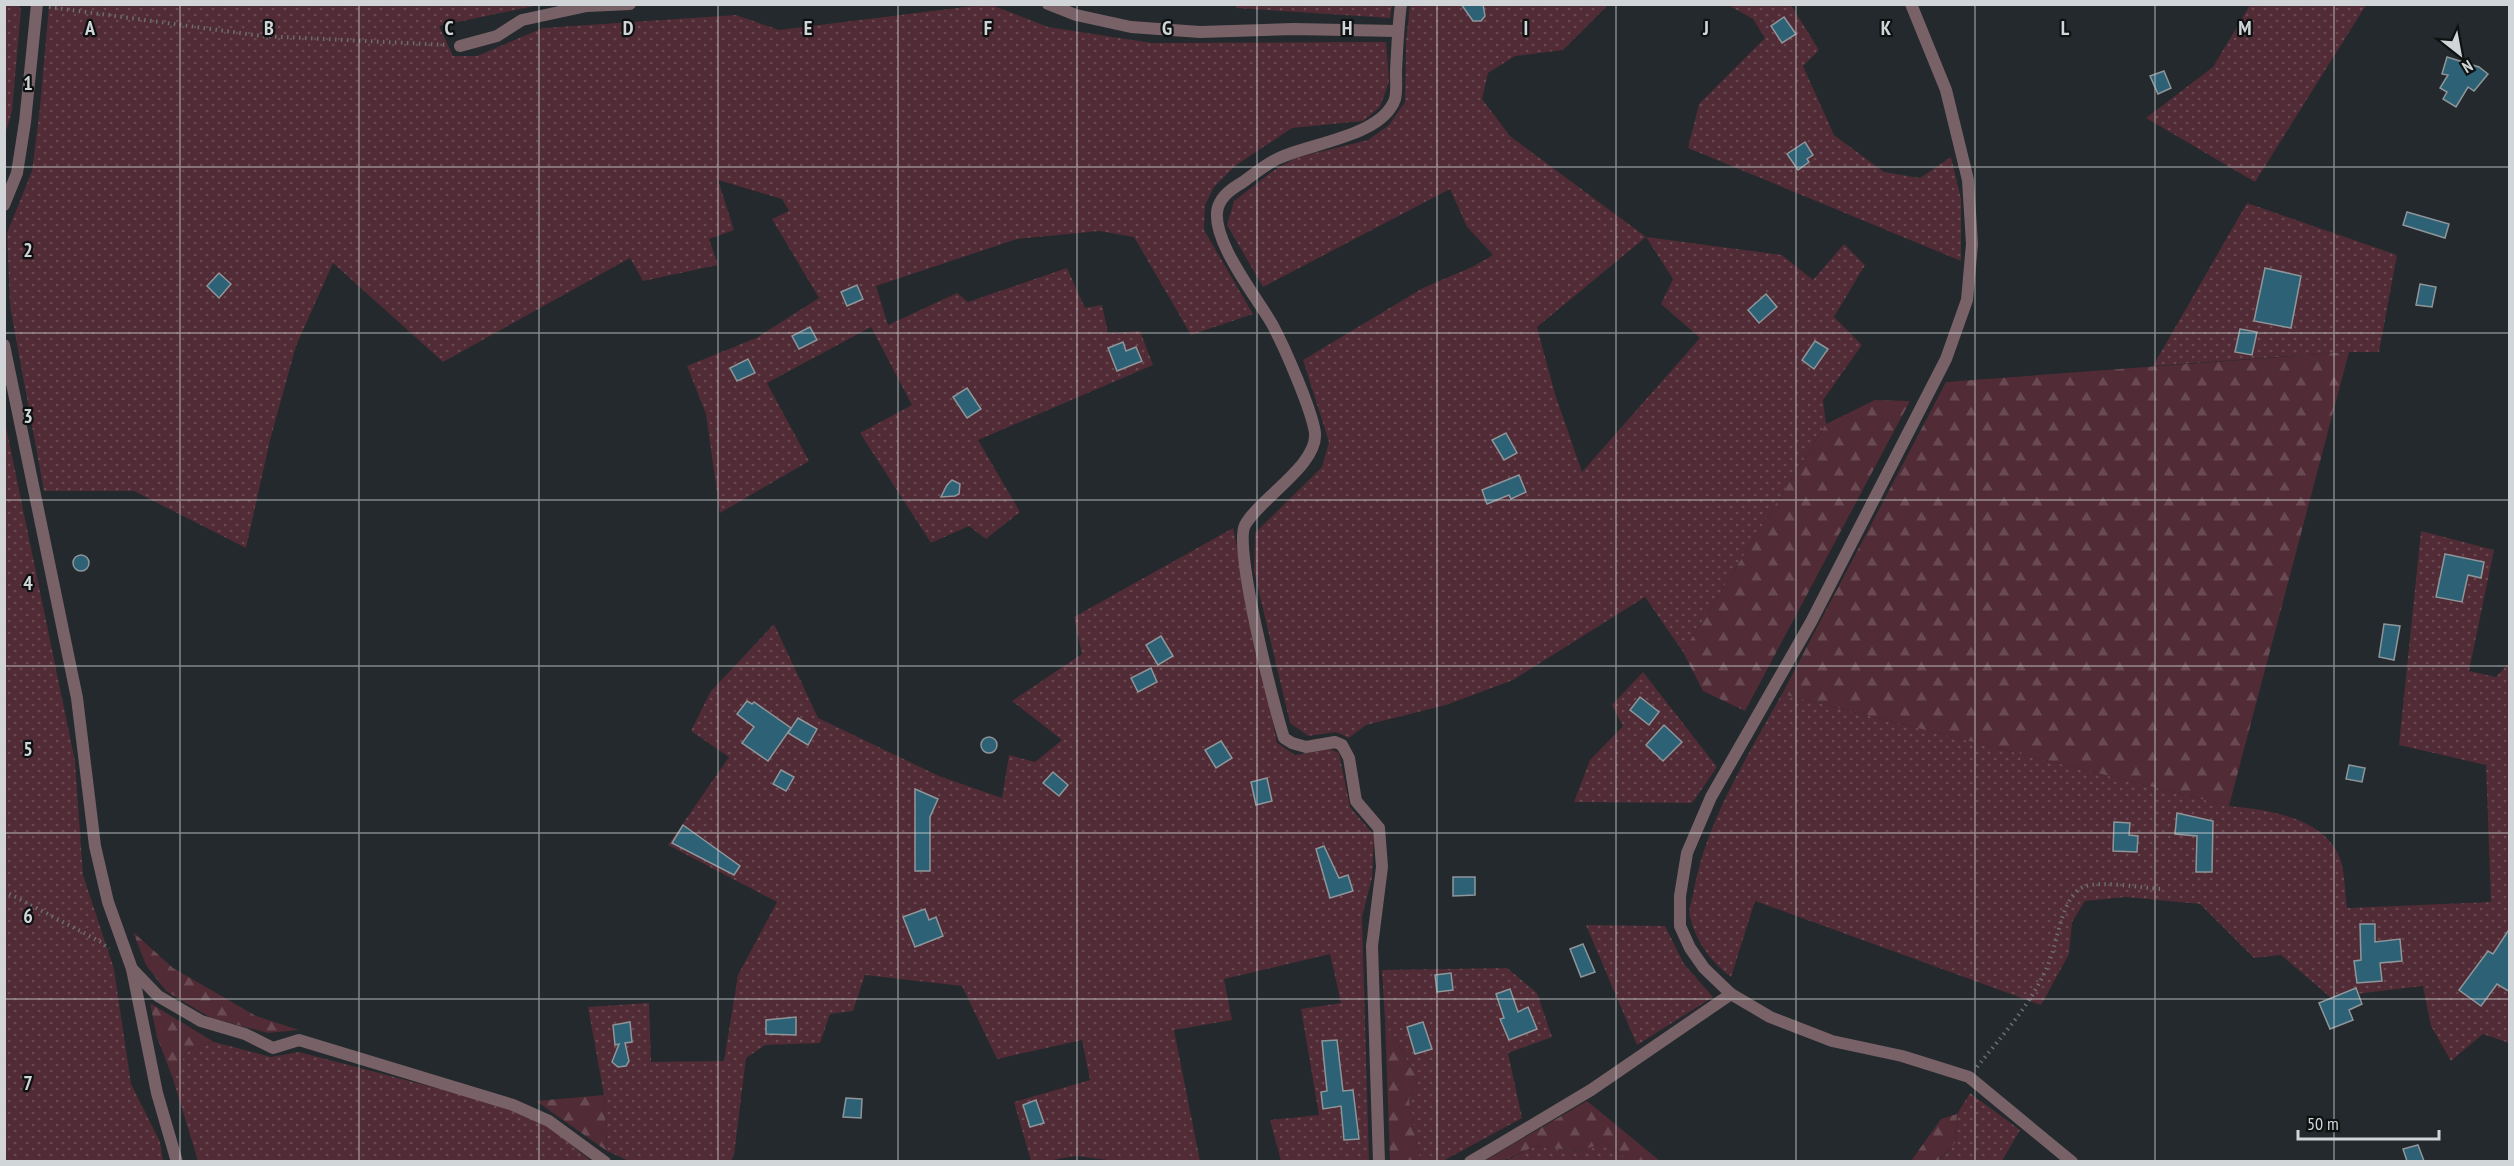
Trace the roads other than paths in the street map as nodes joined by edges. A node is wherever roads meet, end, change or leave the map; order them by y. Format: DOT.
graph roads {
  1 [pos="630,4"];
  2 [pos="1048,4"];
  3 [pos="1401,4"];
  4 [pos="1911,4"];
  5 [pos="37,5"];
  6 [pos="1398,31"];
  7 [pos="460,46"];
  8 [pos="4,205"];
  9 [pos="4,345"];
  10 [pos="132,969"];
  11 [pos="1731,994"];
  12 [pos="177,1161"];
  13 [pos="605,1161"];
  14 [pos="1379,1161"];
  15 [pos="1470,1161"];
  16 [pos="2073,1161"];
  1 -- 7 [label="street"];
  2 -- 6 [label="street"];
  3 -- 6 [label="street"];
  4 -- 11 [label="street"];
  5 -- 8 [label="street"];
  6 -- 14 [label="street"];
  9 -- 10 [label="street"];
  10 -- 12 [label="street"];
  10 -- 13 [label="street"];
  11 -- 15 [label="street"];
  11 -- 16 [label="street"];
}
